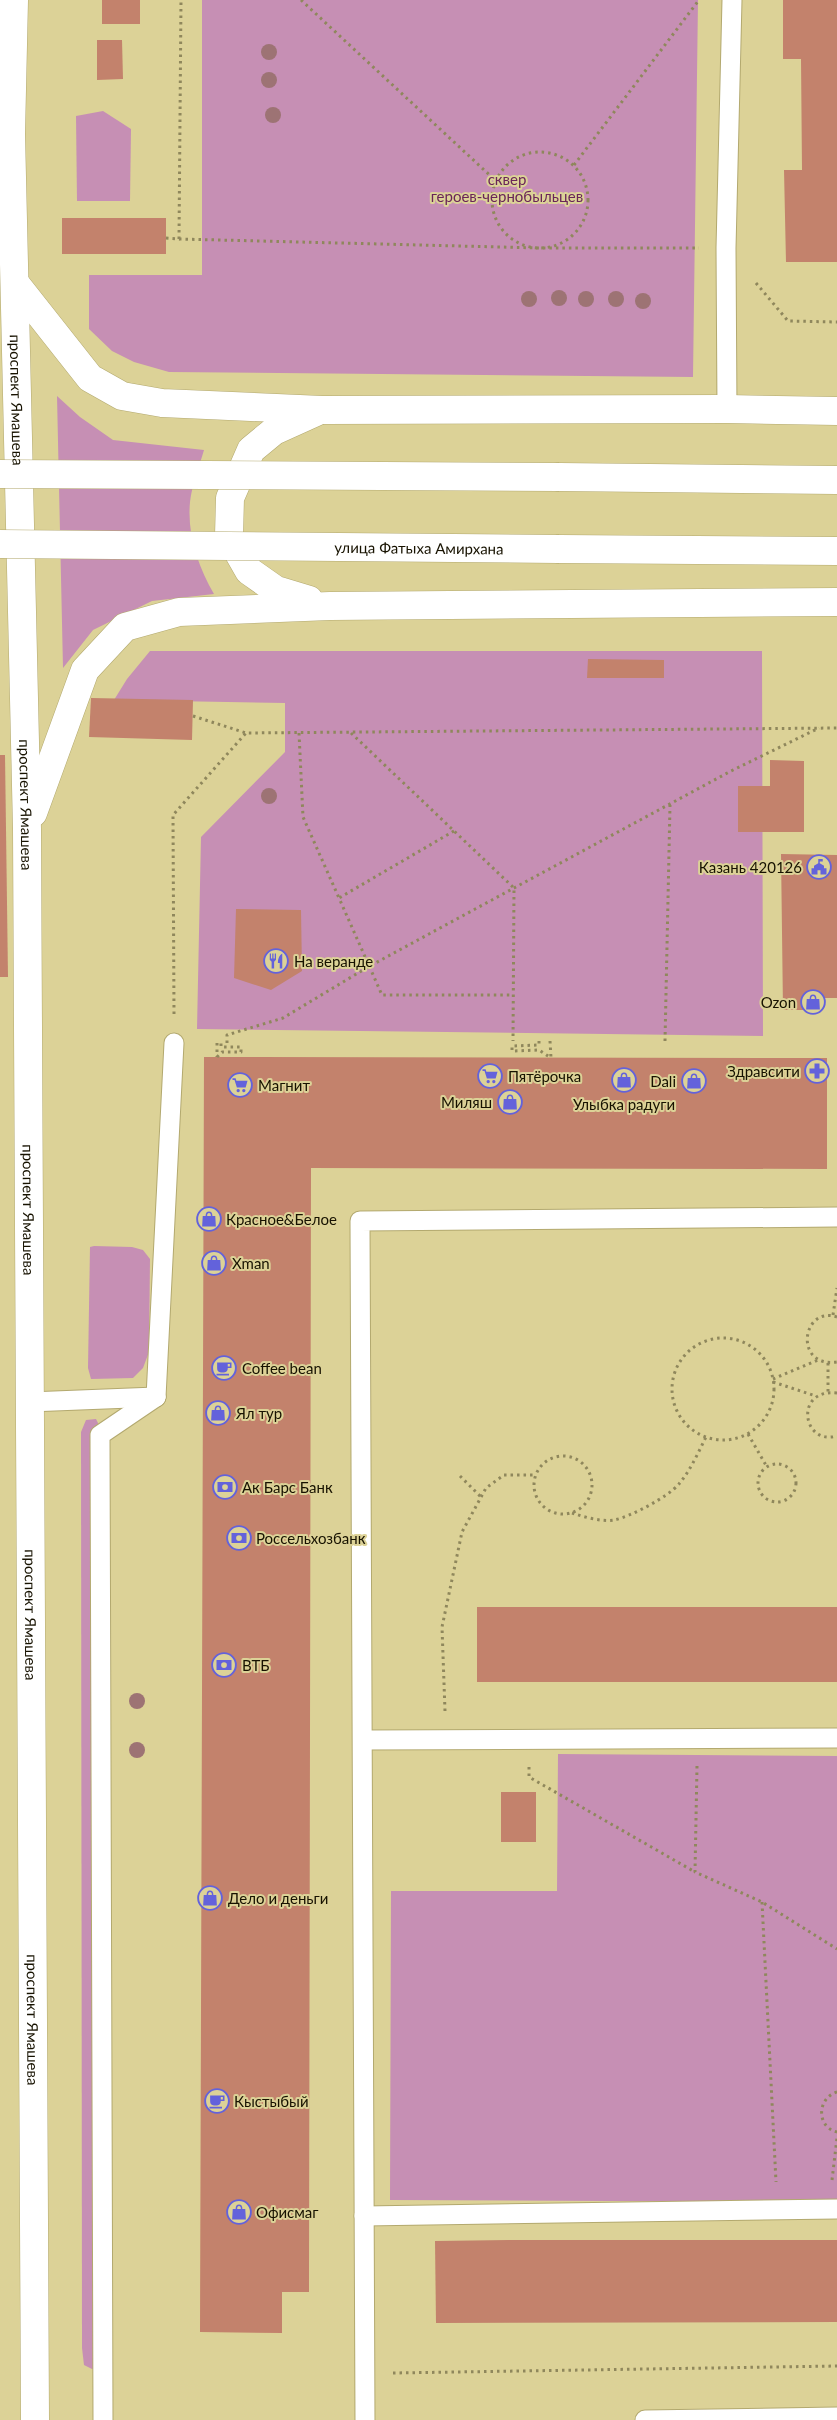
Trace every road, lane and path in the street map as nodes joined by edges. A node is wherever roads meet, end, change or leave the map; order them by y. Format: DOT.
graph roads {
  1 [pos="14,0"];
  2 [pos="181,0"];
  3 [pos="301,0"];
  4 [pos="699,0"];
  5 [pos="732,0"];
  6 [pos="574,165"];
  7 [pos="496,181"];
  8 [pos="166,238"];
  9 [pos="179,239"];
  10 [pos="540,248"];
  11 [pos="726,248"];
  12 [pos="14,283"];
  13 [pos="837,322"];
  14 [pos="727,409"];
  15 [pos="322,410"];
  16 [pos="837,411"];
  17 [pos="0,474"];
  18 [pos="837,480"];
  19 [pos="0,544"];
  20 [pos="837,551"];
  21 [pos="837,602"];
  22 [pos="330,606"];
  23 [pos="193,716"];
  24 [pos="819,728"];
  25 [pos="837,728"];
  26 [pos="246,733"];
  27 [pos="299,733"];
  28 [pos="351,733"];
  29 [pos="670,805"];
  30 [pos="27,829"];
  31 [pos="454,831"];
  32 [pos="514,888"];
  33 [pos="339,898"];
  34 [pos="368,966"];
  35 [pos="514,996"];
  36 [pos="514,1041"];
  37 [pos="539,1041"];
  38 [pos="550,1041"];
  39 [pos="666,1041"];
  40 [pos="174,1043"];
  41 [pos="219,1043"];
  42 [pos="227,1043"];
  43 [pos="837,1217"];
  44 [pos="837,1288"];
  45 [pos="835,1316"];
  46 [pos="818,1360"];
  47 [pos="837,1362"];
  48 [pos="828,1363"];
  49 [pos="773,1380"];
  50 [pos="828,1392"];
  51 [pos="837,1393"];
  52 [pos="817,1396"];
  53 [pos="156,1397"];
  54 [pos="29,1402"];
  55 [pos="748,1434"];
  56 [pos="837,1436"];
  57 [pos="706,1438"];
  58 [pos="767,1467"];
  59 [pos="535,1475"];
  60 [pos="460,1476"];
  61 [pos="482,1498"];
  62 [pos="572,1513"];
  63 [pos="697,1738"];
  64 [pos="837,1738"];
  65 [pos="526,1739"];
  66 [pos="364,1740"];
  67 [pos="446,1740"];
  68 [pos="696,1872"];
  69 [pos="762,1902"];
  70 [pos="837,1949"];
  71 [pos="837,2092"];
  72 [pos="837,2132"];
  73 [pos="837,2138"];
  74 [pos="833,2209"];
  75 [pos="777,2210"];
  76 [pos="364,2216"];
  77 [pos="837,2366"];
  78 [pos="365,2373"];
  79 [pos="837,2417"];
  80 [pos="34,2420"];
  81 [pos="103,2420"];
  82 [pos="366,2420"];
  83 [pos="645,2420"];
  1 -- 12 [label="main road, проспект Ямашева"];
  2 -- 9 [label="path"];
  3 -- 7 [label="path"];
  4 -- 6 [label="path"];
  5 -- 11 [label="lane"];
  6 -- 7 [label="path"];
  6 -- 10 [label="path"];
  7 -- 10 [label="path"];
  8 -- 9 [label="path"];
  9 -- 10 [label="path"];
  10 -- 11 [label="path"];
  11 -- 13 [label="path"];
  11 -- 14 [label="lane"];
  12 -- 15 [label="main road"];
  12 -- 30 [label="main road, проспект Ямашева"];
  14 -- 15 [label="main road"];
  14 -- 16 [label="main road"];
  15 -- 22 [label="main road"];
  17 -- 18 [label="main road, bridge"];
  19 -- 20 [label="main road, улица Фатыха Амирхана, bridge"];
  21 -- 22 [label="main road"];
  22 -- 30 [label="main road"];
  23 -- 26 [label="path"];
  24 -- 25 [label="path"];
  24 -- 28 [label="path"];
  24 -- 29 [label="path"];
  26 -- 27 [label="path"];
  26 -- 40 [label="path"];
  27 -- 28 [label="path"];
  27 -- 33 [label="path"];
  28 -- 31 [label="path"];
  29 -- 32 [label="path"];
  29 -- 39 [label="path"];
  30 -- 54 [label="main road, проспект Ямашева"];
  31 -- 32 [label="path"];
  31 -- 33 [label="path"];
  32 -- 34 [label="path"];
  32 -- 35 [label="path"];
  33 -- 34 [label="path"];
  34 -- 35 [label="path"];
  34 -- 42 [label="path"];
  35 -- 36 [label="path"];
  37 -- 38 [label="path"];
  40 -- 53 [label="lane"];
  41 -- 41 [label="path"];
  43 -- 66 [label="lane"];
  44 -- 45 [label="path"];
  45 -- 46 [label="path"];
  46 -- 48 [label="path"];
  46 -- 49 [label="path"];
  47 -- 48 [label="path"];
  48 -- 50 [label="path"];
  49 -- 52 [label="path"];
  49 -- 55 [label="path"];
  49 -- 57 [label="path"];
  50 -- 51 [label="path"];
  50 -- 52 [label="path"];
  52 -- 56 [label="path"];
  53 -- 54 [label="lane"];
  53 -- 81 [label="lane"];
  54 -- 80 [label="main road, проспект Ямашева"];
  55 -- 57 [label="path"];
  55 -- 58 [label="path"];
  57 -- 62 [label="path"];
  58 -- 58 [label="path"];
  59 -- 61 [label="path"];
  59 -- 62 [label="path"];
  59 -- 62 [label="path"];
  60 -- 61 [label="path"];
  61 -- 67 [label="path"];
  63 -- 64 [label="lane"];
  63 -- 65 [label="lane"];
  63 -- 68 [label="path"];
  65 -- 67 [label="lane"];
  65 -- 68 [label="path"];
  66 -- 67 [label="lane"];
  66 -- 76 [label="lane"];
  68 -- 69 [label="path"];
  69 -- 70 [label="path"];
  69 -- 75 [label="path"];
  71 -- 72 [label="path"];
  73 -- 74 [label="path"];
  74 -- 75 [label="lane"];
  75 -- 76 [label="lane"];
  76 -- 78 [label="lane"];
  77 -- 78 [label="path"];
  78 -- 82 [label="lane"];
  79 -- 83 [label="lane"];
}
